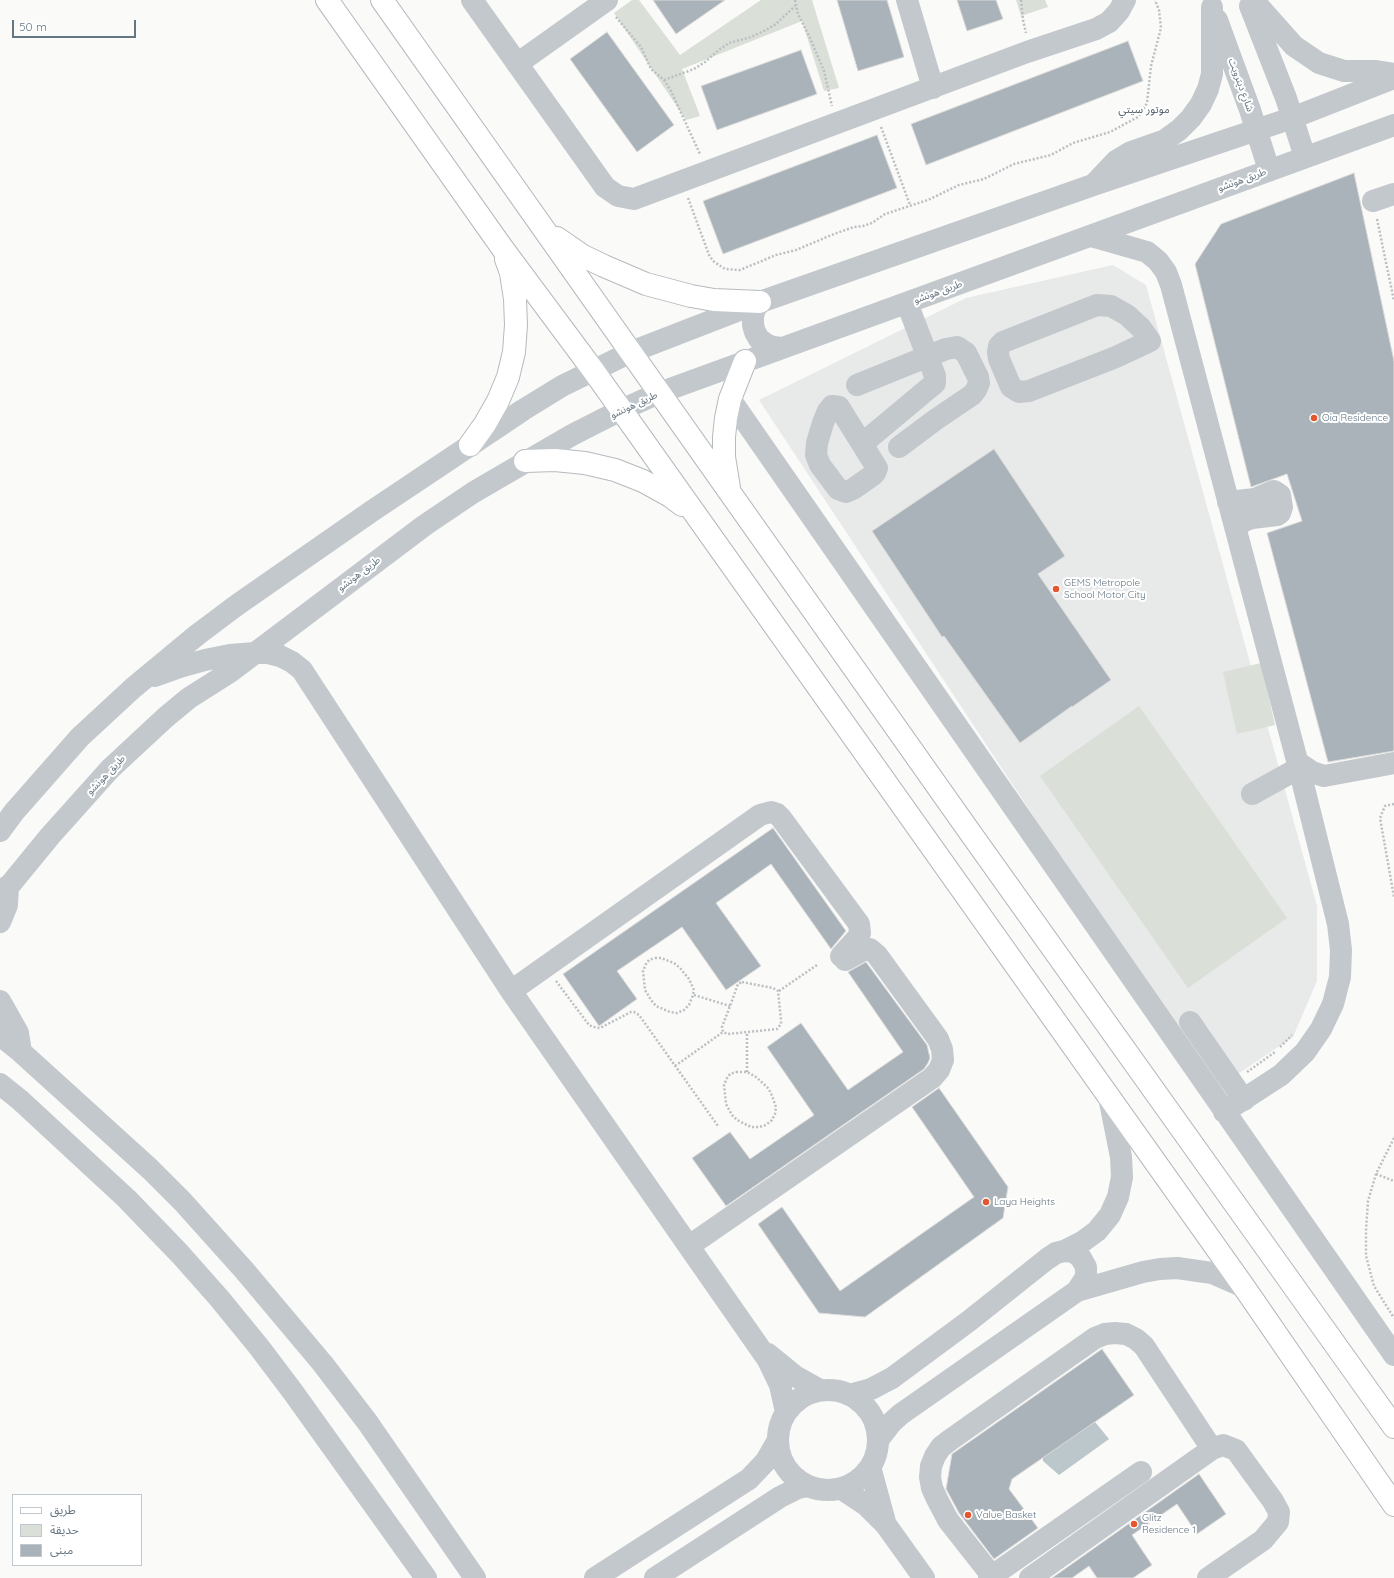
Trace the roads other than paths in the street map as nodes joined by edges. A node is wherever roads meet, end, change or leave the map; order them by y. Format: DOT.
graph roads {
  1 [pos="327,0"];
  2 [pos="382,0"];
  3 [pos="472,0"];
  4 [pos="907,0"];
  5 [pos="1125,0"];
  6 [pos="1248,0"];
  7 [pos="1253,0"];
  8 [pos="606,1"];
  9 [pos="1211,4"];
  10 [pos="517,64"];
  11 [pos="1394,74"];
  12 [pos="1394,78"];
  13 [pos="933,88"];
  14 [pos="1292,118"];
  15 [pos="1394,125"];
  16 [pos="1256,129"];
  17 [pos="1305,157"];
  18 [pos="1269,170"];
  19 [pos="1093,185"];
  20 [pos="1394,194"];
  21 [pos="1373,201"];
  22 [pos="545,230"];
  23 [pos="1091,236"];
  24 [pos="503,249"];
  25 [pos="760,302"];
  26 [pos="903,304"];
  27 [pos="1119,310"];
  28 [pos="1183,330"];
  29 [pos="1150,341"];
  30 [pos="781,348"];
  31 [pos="631,352"];
  32 [pos="924,357"];
  33 [pos="1116,357"];
  34 [pos="745,361"];
  35 [pos="593,370"];
  36 [pos="857,385"];
  37 [pos="930,389"];
  38 [pos="659,393"];
  39 [pos="730,399"];
  40 [pos="621,410"];
  41 [pos="947,412"];
  42 [pos="470,445"];
  43 [pos="899,447"];
  44 [pos="525,461"];
  45 [pos="731,495"];
  46 [pos="1228,502"];
  47 [pos="694,514"];
  48 [pos="1235,527"];
  49 [pos="255,653"];
  50 [pos="230,672"];
  51 [pos="309,680"];
  52 [pos="133,688"];
  53 [pos="1394,763"];
  54 [pos="1298,765"];
  55 [pos="1394,770"];
  56 [pos="1252,794"];
  57 [pos="1309,807"];
  58 [pos="0,830"];
  59 [pos="4,891"];
  60 [pos="0,922"];
  61 [pos="512,991"];
  62 [pos="0,1001"];
  63 [pos="1190,1022"];
  64 [pos="0,1035"];
  65 [pos="21,1052"];
  66 [pos="0,1084"];
  67 [pos="1108,1097"];
  68 [pos="10,1099"];
  69 [pos="1244,1100"];
  70 [pos="1224,1112"];
  71 [pos="689,1246"];
  72 [pos="1064,1250"];
  73 [pos="1244,1287"];
  74 [pos="1077,1291"];
  75 [pos="760,1349"];
  76 [pos="1394,1355"];
  77 [pos="820,1390"];
  78 [pos="849,1394"];
  79 [pos="786,1412"];
  80 [pos="1394,1426"];
  81 [pos="778,1440"];
  82 [pos="878,1440"];
  83 [pos="1212,1449"];
  84 [pos="870,1467"];
  85 [pos="1143,1475"];
  86 [pos="808,1486"];
  87 [pos="842,1489"];
  88 [pos="1394,1505"];
  89 [pos="886,1525"];
  90 [pos="995,1577"];
  91 [pos="426,1578"];
  92 [pos="475,1578"];
  93 [pos="595,1578"];
  94 [pos="655,1578"];
  95 [pos="924,1578"];
  96 [pos="1030,1578"];
  97 [pos="1208,1578"];
  1 -- 24 [label="main road"];
  2 -- 22 [label="main road"];
  3 -- 10 [label="street"];
  4 -- 13 [label="street"];
  5 -- 13 [label="street"];
  6 -- 14 [label="street"];
  7 -- 11 [label="street"];
  8 -- 10 [label="street"];
  9 -- 16 [label="street, شارع ديترويت"];
  9 -- 19 [label="street"];
  10 -- 13 [label="street"];
  12 -- 14 [label="street"];
  14 -- 16 [label="street"];
  14 -- 17 [label="street"];
  15 -- 17 [label="street, طريق هونشو"];
  16 -- 18 [label="street, شارع ديترويت"];
  16 -- 19 [label="street"];
  17 -- 18 [label="street, طريق هونشو"];
  18 -- 23 [label="street, طريق هونشو"];
  19 -- 25 [label="street"];
  20 -- 21 [label="street"];
  22 -- 25 [label="main road"];
  22 -- 31 [label="main road"];
  23 -- 26 [label="street, طريق هونشو"];
  23 -- 28 [label="street"];
  24 -- 35 [label="main road"];
  24 -- 42 [label="main road"];
  25 -- 30 [label="street"];
  25 -- 31 [label="street"];
  26 -- 30 [label="street, طريق هونشو"];
  26 -- 32 [label="street"];
  27 -- 29 [label="street"];
  27 -- 33 [label="street"];
  27 -- 33 [label="street"];
  28 -- 29 [label="street"];
  28 -- 46 [label="street"];
  29 -- 33 [label="street"];
  30 -- 34 [label="street, طريق هونشو"];
  31 -- 35 [label="street"];
  31 -- 38 [label="main road"];
  32 -- 36 [label="street"];
  32 -- 37 [label="street"];
  32 -- 37 [label="street"];
  32 -- 41 [label="street"];
  34 -- 38 [label="street, طريق هونشو"];
  34 -- 39 [label="main road"];
  35 -- 40 [label="main road"];
  35 -- 42 [label="street"];
  37 -- 41 [label="street"];
  38 -- 40 [label="street, طريق هونشو"];
  38 -- 45 [label="main road"];
  39 -- 45 [label="main road"];
  39 -- 70 [label="street"];
  40 -- 44 [label="street, طريق هونشو"];
  40 -- 47 [label="main road"];
  41 -- 43 [label="street"];
  42 -- 52 [label="street"];
  44 -- 47 [label="main road"];
  44 -- 49 [label="street, طريق هونشو"];
  45 -- 80 [label="main road"];
  46 -- 48 [label="street"];
  46 -- 48 [label="street"];
  47 -- 67 [label="main road"];
  48 -- 54 [label="street"];
  49 -- 50 [label="street, طريق هونشو"];
  49 -- 51 [label="street"];
  49 -- 52 [label="street"];
  50 -- 51 [label="street"];
  50 -- 59 [label="street, طريق هونشو"];
  51 -- 61 [label="street"];
  52 -- 58 [label="street"];
  53 -- 54 [label="street"];
  54 -- 56 [label="street"];
  54 -- 57 [label="street"];
  55 -- 57 [label="street"];
  57 -- 69 [label="street"];
  59 -- 60 [label="street"];
  61 -- 71 [label="street"];
  61 -- 71 [label="street"];
  62 -- 65 [label="street"];
  63 -- 69 [label="street"];
  64 -- 65 [label="street"];
  65 -- 92 [label="street"];
  66 -- 68 [label="street"];
  67 -- 72 [label="street"];
  67 -- 73 [label="main road"];
  68 -- 91 [label="street"];
  69 -- 70 [label="street"];
  70 -- 76 [label="street"];
  71 -- 75 [label="street"];
  72 -- 74 [label="street"];
  72 -- 78 [label="street"];
  73 -- 74 [label="street"];
  73 -- 88 [label="main road"];
  74 -- 82 [label="street"];
  75 -- 77 [label="street"];
  75 -- 79 [label="street"];
  77 -- 78 [label="street"];
  77 -- 79 [label="street"];
  78 -- 82 [label="street"];
  79 -- 81 [label="street"];
  81 -- 86 [label="street"];
  81 -- 93 [label="street"];
  82 -- 84 [label="street"];
  83 -- 90 [label="street"];
  83 -- 96 [label="street"];
  83 -- 97 [label="street"];
  84 -- 87 [label="street"];
  84 -- 89 [label="street"];
  85 -- 90 [label="street"];
  86 -- 87 [label="street"];
  86 -- 94 [label="street"];
  87 -- 89 [label="street"];
  89 -- 95 [label="street"];
}
